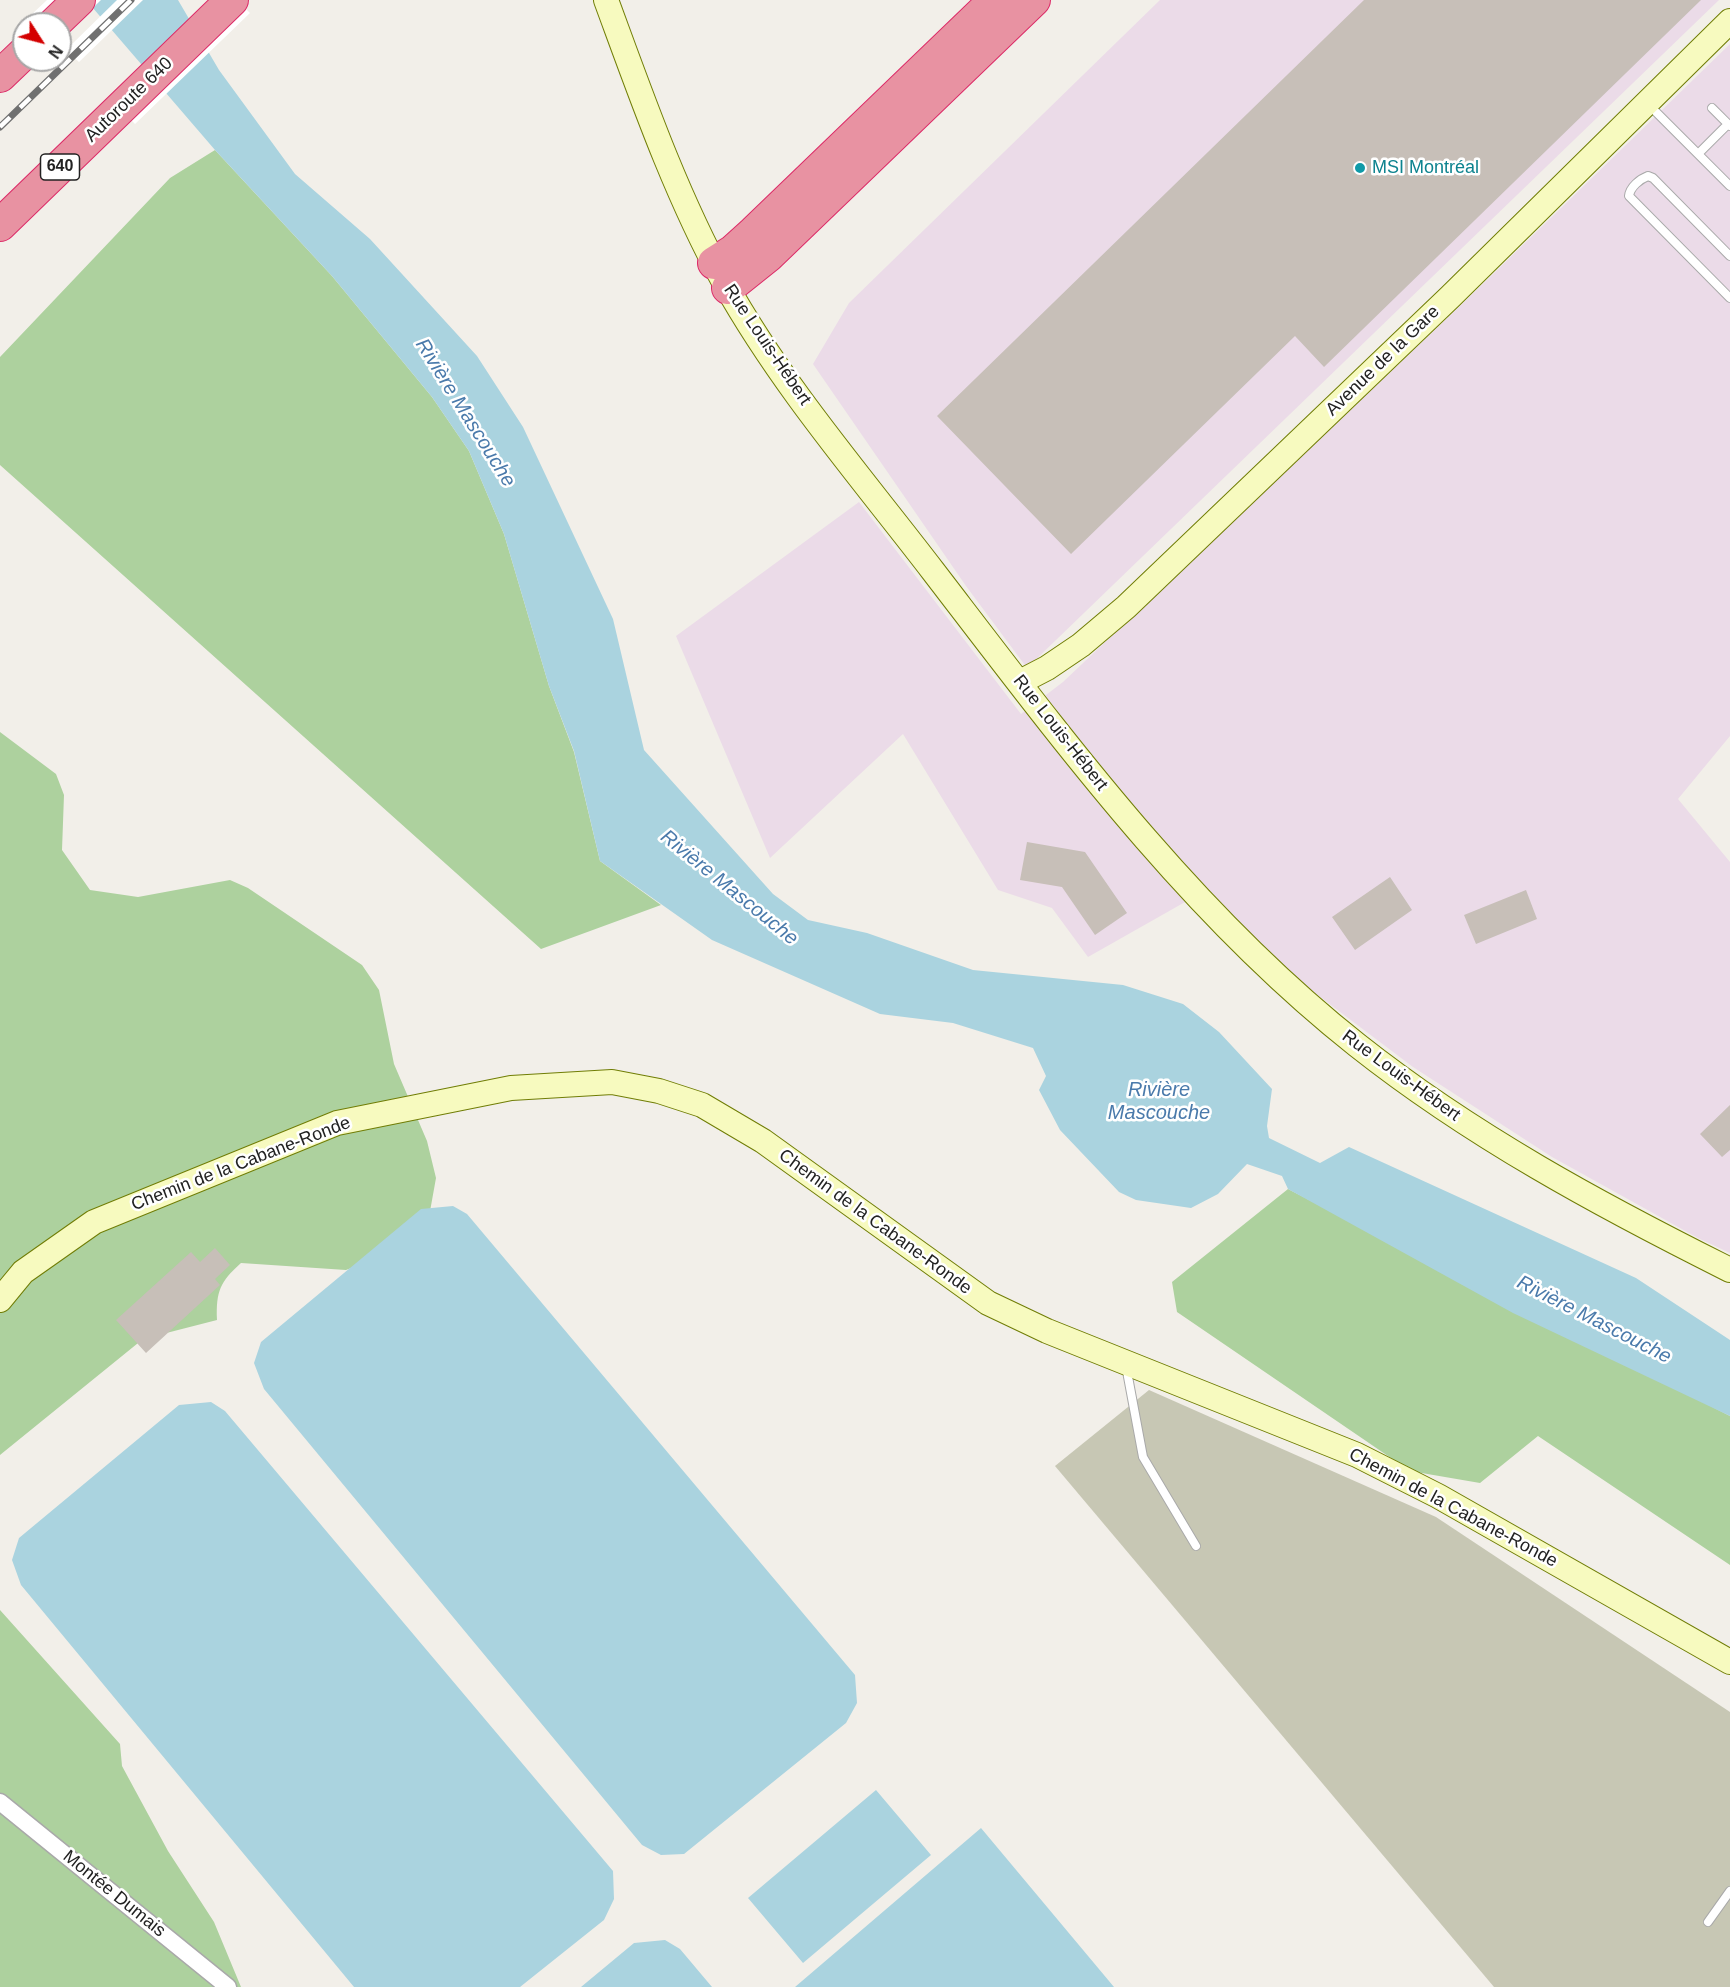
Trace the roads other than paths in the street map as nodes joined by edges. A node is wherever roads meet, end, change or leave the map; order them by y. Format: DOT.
graph roads {
  1 [pos="79,0"];
  2 [pos="232,0"];
  3 [pos="606,0"];
  4 [pos="994,0"];
  5 [pos="1034,0"];
  6 [pos="66,12"];
  7 [pos="1730,21"];
  8 [pos="12,64"];
  9 [pos="0,76"];
  10 [pos="1647,103"];
  11 [pos="1712,108"];
  12 [pos="1729,125"];
  13 [pos="1698,154"];
  14 [pos="1730,186"];
  15 [pos="0,225"];
  16 [pos="1730,256"];
  17 [pos="721,276"];
  18 [pos="1730,298"];
  19 [pos="1020,682"];
  20 [pos="1730,1270"];
  21 [pos="0,1300"];
  22 [pos="1125,1362"];
  23 [pos="1196,1546"];
  24 [pos="1730,1662"];
  25 [pos="0,1802"];
  26 [pos="1730,1891"];
  27 [pos="1708,1922"];
  28 [pos="228,1987"];
  1 -- 6 [label="highway"];
  2 -- 15 [label="highway, Autoroute 640 / 640"];
  3 -- 17 [label="street, Rue Louis-Hébert"];
  4 -- 17 [label="highway"];
  5 -- 17 [label="highway"];
  7 -- 10 [label="street, Avenue de la Gare"];
  8 -- 9 [label="highway"];
  10 -- 13 [label="lane"];
  10 -- 19 [label="street, Avenue de la Gare"];
  11 -- 12 [label="lane"];
  12 -- 13 [label="lane"];
  13 -- 14 [label="lane"];
  16 -- 18 [label="lane"];
  17 -- 19 [label="street, Rue Louis-Hébert"];
  19 -- 20 [label="street, Rue Louis-Hébert"];
  21 -- 22 [label="street, Chemin de la Cabane-Ronde"];
  22 -- 23 [label="lane"];
  22 -- 24 [label="street, Chemin de la Cabane-Ronde"];
  25 -- 28 [label="street, Montée Dumais"];
  26 -- 27 [label="lane"];
}
